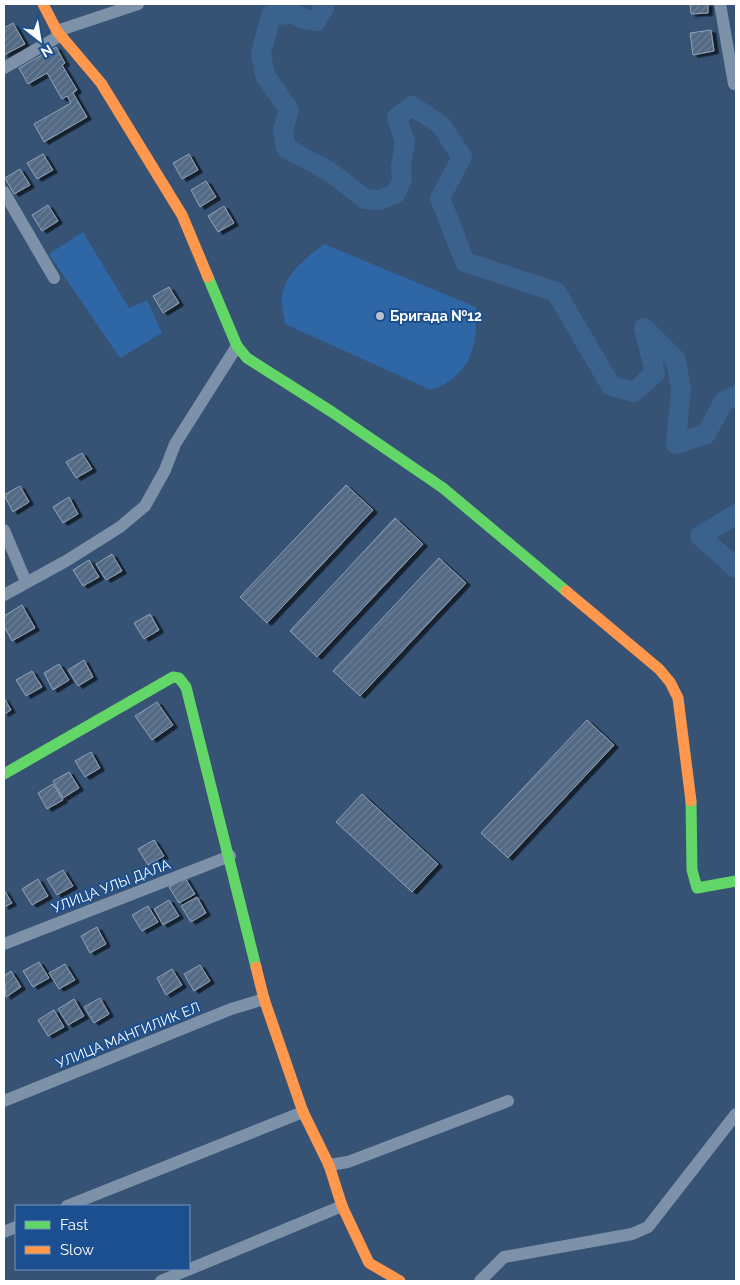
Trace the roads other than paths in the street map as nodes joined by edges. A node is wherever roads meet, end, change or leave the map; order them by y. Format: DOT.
graph roads {
  1 [pos="43,4"];
  2 [pos="138,4"];
  3 [pos="720,4"];
  4 [pos="59,33"];
  5 [pos="4,68"];
  6 [pos="736,83"];
  7 [pos="4,192"];
  8 [pos="54,278"];
  9 [pos="237,346"];
  10 [pos="4,530"];
  11 [pos="26,582"];
  12 [pos="4,595"];
  13 [pos="4,774"];
  14 [pos="230,856"];
  15 [pos="736,881"];
  16 [pos="4,944"];
  17 [pos="264,999"];
  18 [pos="4,1101"];
  19 [pos="508,1101"];
  20 [pos="303,1112"];
  21 [pos="736,1114"];
  22 [pos="329,1165"];
  23 [pos="70,1205"];
  24 [pos="342,1206"];
  25 [pos="190,1269"];
  26 [pos="188,1270"];
  27 [pos="161,1281"];
  28 [pos="400,1281"];
  29 [pos="480,1281"];
  1 -- 4 [label="street"];
  2 -- 4 [label="street"];
  3 -- 6 [label="street"];
  4 -- 5 [label="street"];
  4 -- 9 [label="street"];
  7 -- 8 [label="street"];
  9 -- 11 [label="street"];
  9 -- 15 [label="street"];
  10 -- 11 [label="street"];
  11 -- 12 [label="street"];
  13 -- 14 [label="street"];
  14 -- 16 [label="street, УЛИЦА УЛЫ ДАЛА"];
  14 -- 17 [label="street"];
  17 -- 18 [label="street, УЛИЦА МАНГИЛИК ЕЛ"];
  17 -- 20 [label="street"];
  19 -- 22 [label="street"];
  20 -- 22 [label="street"];
  20 -- 23 [label="street"];
  21 -- 29 [label="street"];
  22 -- 24 [label="street"];
  24 -- 25 [label="street"];
  24 -- 28 [label="street"];
  26 -- 27 [label="street"];
}
